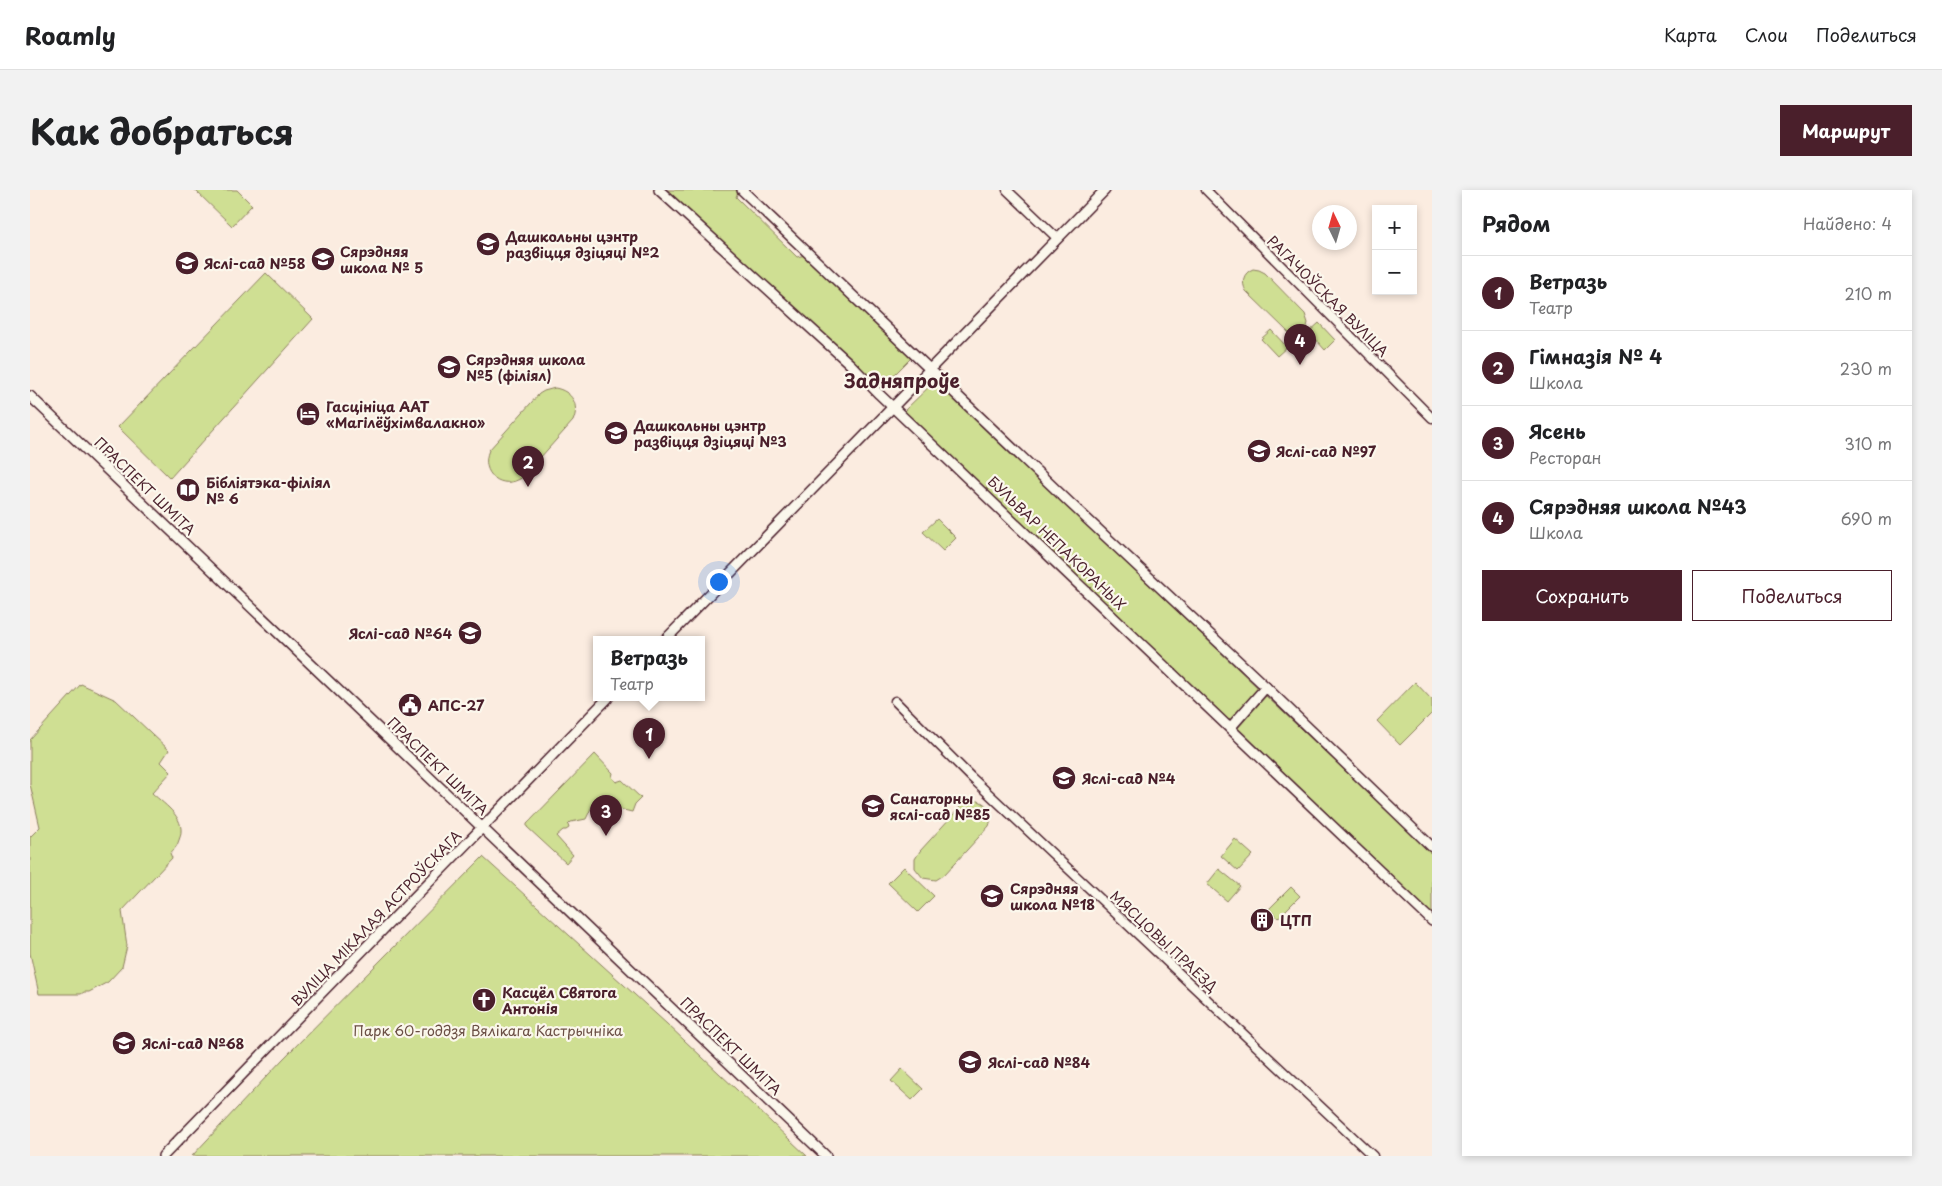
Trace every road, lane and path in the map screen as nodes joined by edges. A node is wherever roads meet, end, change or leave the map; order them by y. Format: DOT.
graph roads {
  1 [pos="659,190"];
  2 [pos="742,190"];
  3 [pos="1007,190"];
  4 [pos="1105,190"];
  5 [pos="1206,190"];
  6 [pos="1057,238"];
  7 [pos="930,368"];
  8 [pos="30,396"];
  9 [pos="892,406"];
  10 [pos="1432,418"];
  11 [pos="669,636"];
  12 [pos="1266,687"];
  13 [pos="895,700"];
  14 [pos="605,701"];
  15 [pos="1230,728"];
  16 [pos="483,827"];
  17 [pos="1432,847"];
  18 [pos="1432,921"];
  19 [pos="163,1156"];
  20 [pos="826,1156"];
  21 [pos="1374,1156"];
  1 -- 9 [label="main road, БУЛЬВАР НЕПАКОРАНЫХ"];
  2 -- 7 [label="main road"];
  3 -- 6 [label="street"];
  4 -- 6 [label="main road"];
  5 -- 10 [label="street, РАГАЧОЎСКАЯ ВУЛІЦА"];
  6 -- 7 [label="main road"];
  7 -- 9 [label="main road"];
  7 -- 12 [label="main road"];
  8 -- 16 [label="main road, ПРАСПЕКТ ШМІТА"];
  9 -- 11 [label="main road"];
  9 -- 15 [label="main road, БУЛЬВАР НЕПАКОРАНЫХ"];
  12 -- 15 [label="main road"];
  12 -- 17 [label="main road"];
  13 -- 21 [label="street, МЯСЦОВЫ ПРАЕЗД"];
  14 -- 16 [label="main road, ВУЛІЦА МІКАЛАЯ АСТРОЎСКАГА"];
  15 -- 18 [label="main road, БУЛЬВАР НЕПАКОРАНЫХ"];
  16 -- 19 [label="main road, ВУЛІЦА МІКАЛАЯ АСТРОЎСКАГА"];
  16 -- 20 [label="main road, ПРАСПЕКТ ШМІТА"];
}
